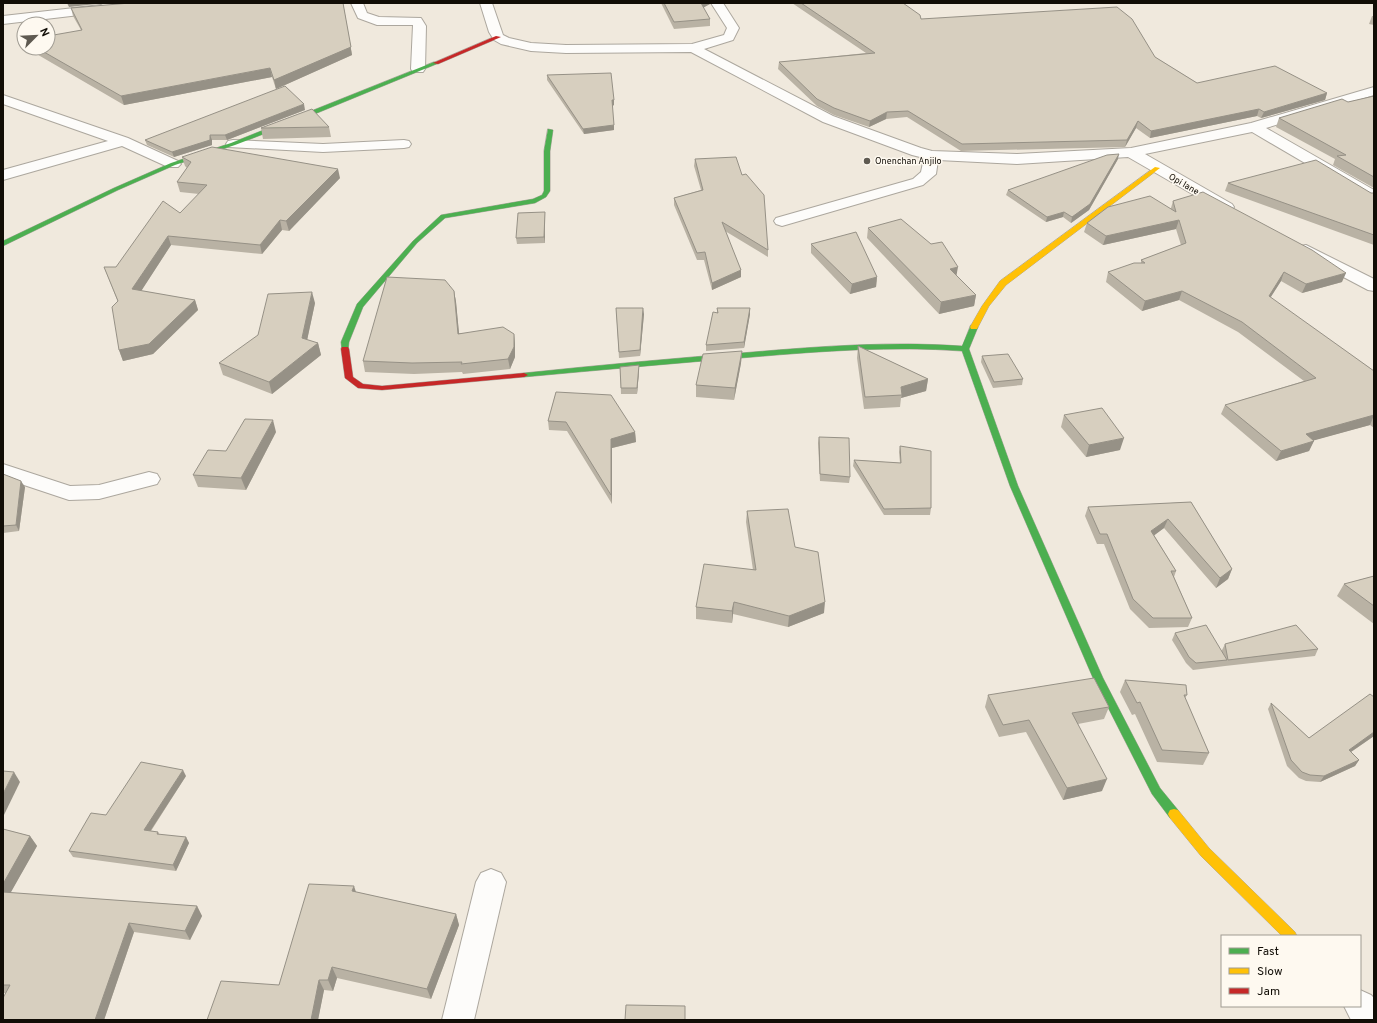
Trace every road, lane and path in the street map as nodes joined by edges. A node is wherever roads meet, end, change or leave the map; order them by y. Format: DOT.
graph roads {
  1 [pos="357,3"];
  2 [pos="486,3"];
  3 [pos="717,3"];
  4 [pos="115,7"];
  5 [pos="3,20"];
  6 [pos="498,37"];
  7 [pos="693,48"];
  8 [pos="418,69"];
  9 [pos="1374,91"];
  10 [pos="3,99"];
  11 [pos="1254,127"];
  12 [pos="550,130"];
  13 [pos="123,141"];
  14 [pos="233,144"];
  15 [pos="404,144"];
  16 [pos="1131,152"];
  17 [pos="932,155"];
  18 [pos="173,164"];
  19 [pos="1157,168"];
  20 [pos="3,175"];
  21 [pos="1374,197"];
  22 [pos="1242,216"];
  23 [pos="782,221"];
  24 [pos="1290,241"];
  25 [pos="3,244"];
  26 [pos="1374,286"];
  27 [pos="966,349"];
  28 [pos="3,471"];
  29 [pos="149,479"];
  30 [pos="491,882"];
  31 [pos="1290,935"];
  32 [pos="1361,1007"];
  33 [pos="458,1020"];
  34 [pos="1372,1020"];
  1 -- 8 [label="street"];
  2 -- 6 [label="street"];
  3 -- 7 [label="street"];
  4 -- 5 [label="street"];
  6 -- 7 [label="street"];
  6 -- 8 [label="street"];
  7 -- 17 [label="street"];
  8 -- 14 [label="street"];
  9 -- 11 [label="street"];
  10 -- 13 [label="street"];
  11 -- 16 [label="street"];
  11 -- 21 [label="street"];
  12 -- 27 [label="street"];
  13 -- 18 [label="street"];
  13 -- 20 [label="street"];
  14 -- 15 [label="street"];
  14 -- 18 [label="street"];
  16 -- 17 [label="street"];
  16 -- 19 [label="street, Opi lane"];
  17 -- 23 [label="street"];
  18 -- 25 [label="street"];
  19 -- 22 [label="street, Opi lane"];
  19 -- 27 [label="street"];
  24 -- 26 [label="street"];
  27 -- 31 [label="street"];
  28 -- 29 [label="street"];
  30 -- 33 [label="street"];
  32 -- 34 [label="street"];
}
